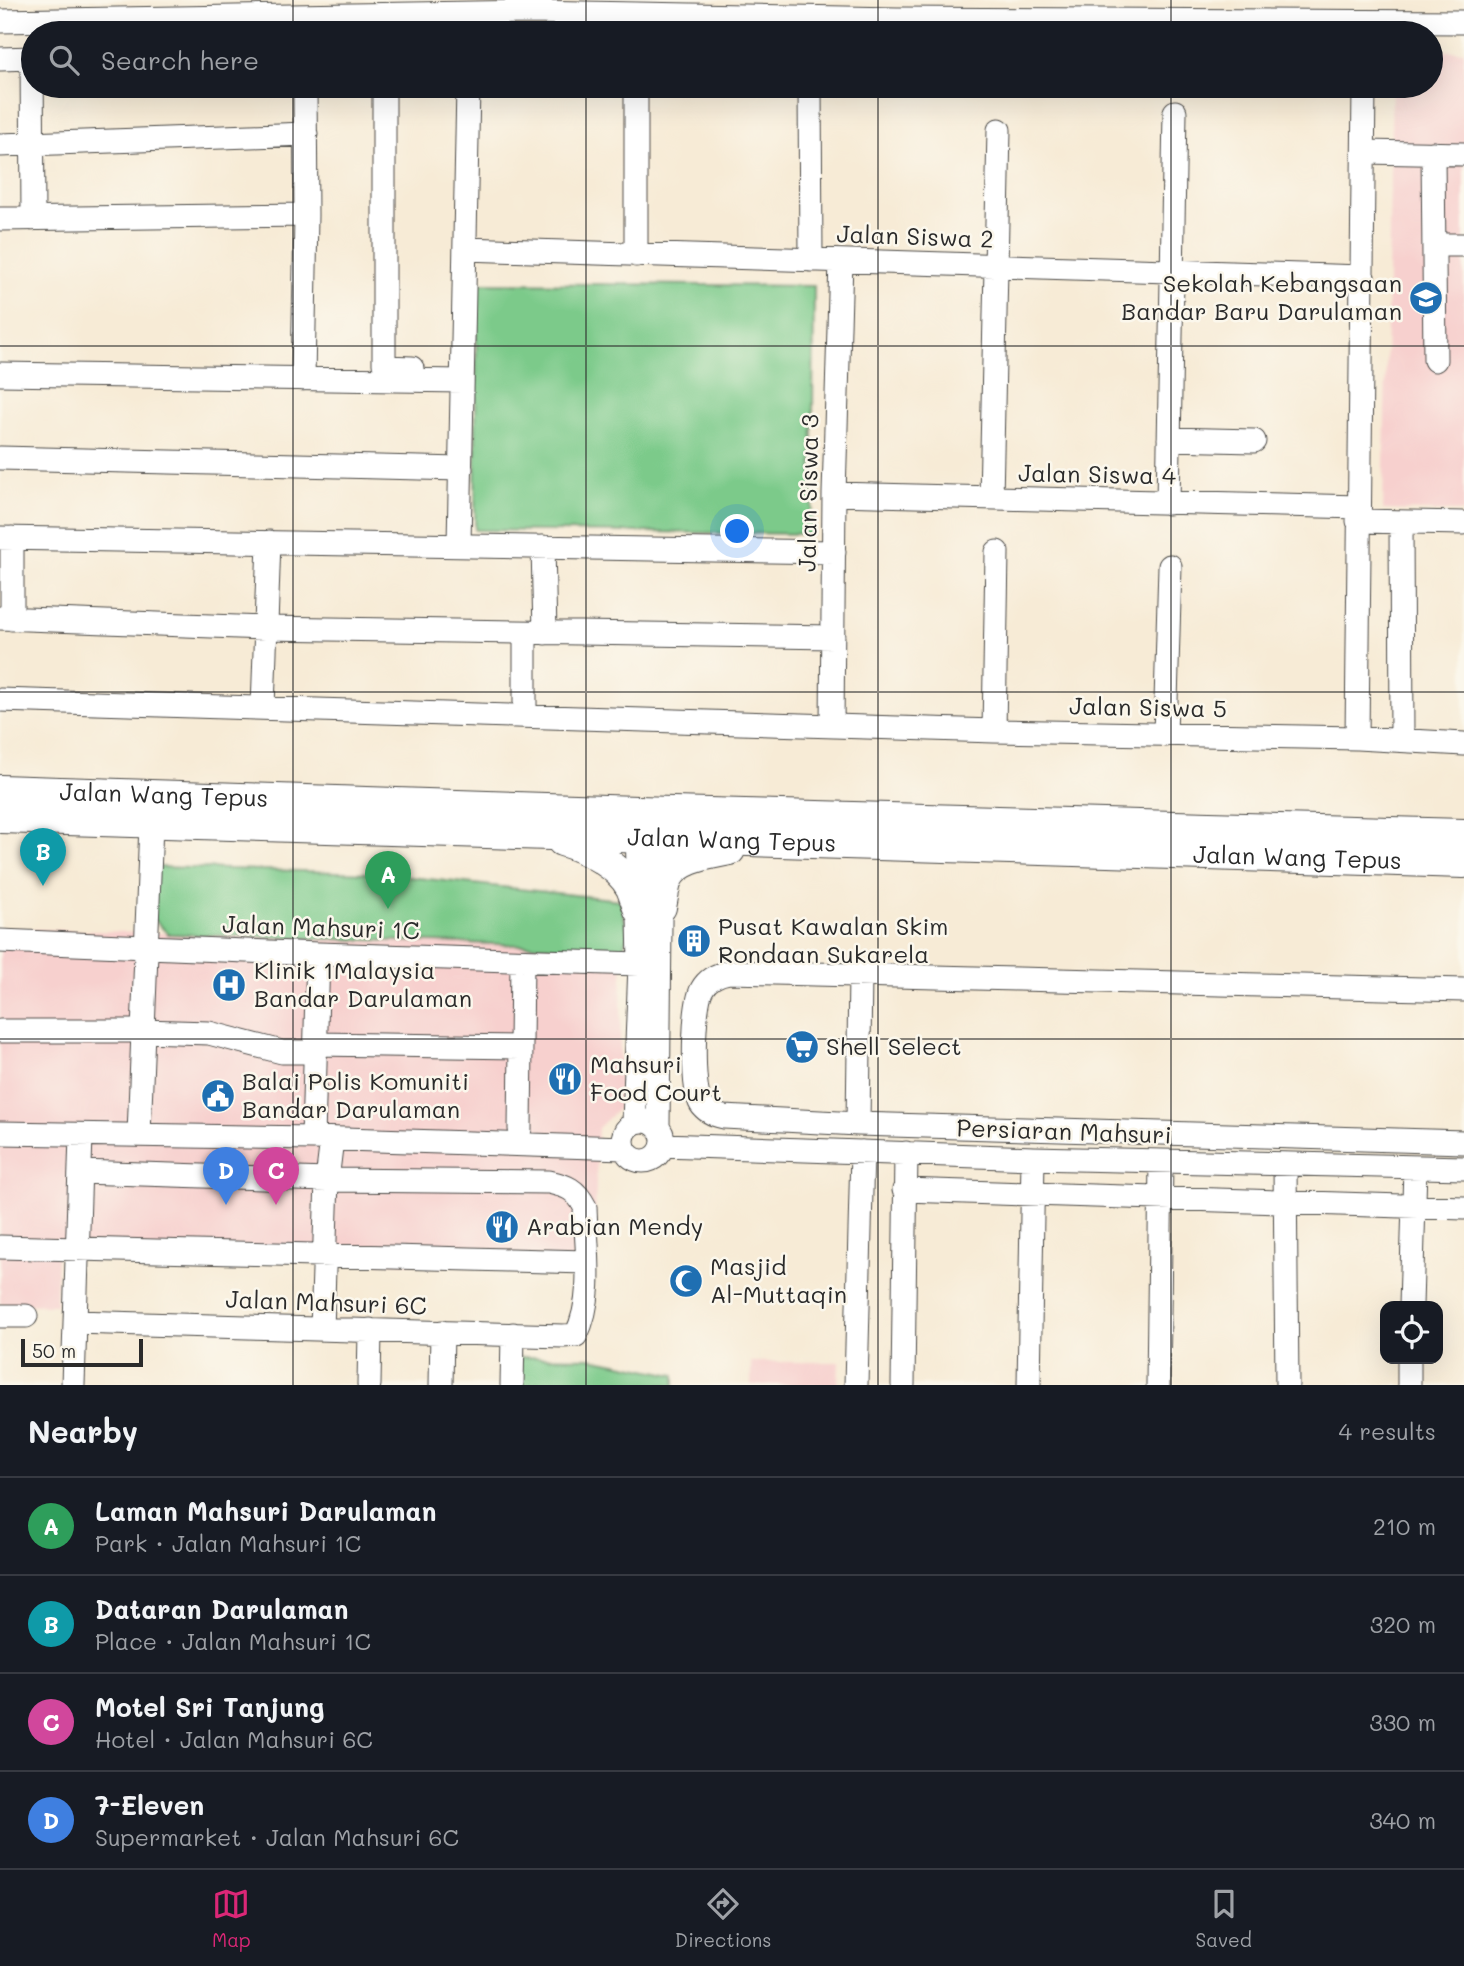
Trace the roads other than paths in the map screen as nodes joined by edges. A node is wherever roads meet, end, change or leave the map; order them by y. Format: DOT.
graph roads {
  1 [pos="529,6"];
  2 [pos="413,7"];
  3 [pos="302,8"];
  4 [pos="190,9"];
  5 [pos="783,9"];
  6 [pos="78,10"];
  7 [pos="1023,10"];
  8 [pos="1273,10"];
  9 [pos="1322,10"];
  10 [pos="1430,11"];
  11 [pos="0,21"];
  12 [pos="461,21"];
  13 [pos="475,21"];
  14 [pos="1348,21"];
  15 [pos="1391,21"];
  16 [pos="1464,22"];
  17 [pos="21,58"];
  18 [pos="0,59"];
  19 [pos="32,98"];
  20 [pos="305,98"];
  21 [pos="384,98"];
  22 [pos="468,98"];
  23 [pos="636,98"];
  24 [pos="810,98"];
  25 [pos="1364,98"];
  26 [pos="1175,111"];
  27 [pos="999,130"];
  28 [pos="306,134"];
  29 [pos="0,145"];
  30 [pos="33,145"];
  31 [pos="1365,152"];
  32 [pos="1433,153"];
  33 [pos="1464,154"];
  34 [pos="306,215"];
  35 [pos="0,219"];
  36 [pos="33,219"];
  37 [pos="1434,245"];
  38 [pos="1464,245"];
  39 [pos="466,249"];
  40 [pos="636,255"];
  41 [pos="811,260"];
  42 [pos="841,261"];
  43 [pos="995,266"];
  44 [pos="1173,271"];
  45 [pos="1363,277"];
  46 [pos="1436,359"];
  47 [pos="0,374"];
  48 [pos="462,375"];
  49 [pos="303,379"];
  50 [pos="1169,439"];
  51 [pos="1254,441"];
  52 [pos="0,458"];
  53 [pos="461,469"];
  54 [pos="834,494"];
  55 [pos="991,498"];
  56 [pos="1168,503"];
  57 [pos="1358,514"];
  58 [pos="1401,522"];
  59 [pos="1464,523"];
  60 [pos="6,538"];
  61 [pos="269,542"];
  62 [pos="459,544"];
  63 [pos="543,547"];
  64 [pos="834,552"];
  65 [pos="997,552"];
  66 [pos="1170,566"];
  67 [pos="6,619"];
  68 [pos="266,628"];
  69 [pos="535,633"];
  70 [pos="833,638"];
  71 [pos="0,700"];
  72 [pos="262,707"];
  73 [pos="525,715"];
  74 [pos="832,726"];
  75 [pos="994,731"];
  76 [pos="1166,735"];
  77 [pos="1357,738"];
  78 [pos="1402,740"];
  79 [pos="1464,744"];
  80 [pos="0,790"];
  81 [pos="0,818"];
  82 [pos="151,824"];
  83 [pos="649,825"];
  84 [pos="540,834"];
  85 [pos="1464,834"];
  86 [pos="765,842"];
  87 [pos="1464,863"];
  88 [pos="650,908"];
  89 [pos="0,941"];
  90 [pos="146,947"];
  91 [pos="318,954"];
  92 [pos="522,961"];
  93 [pos="640,964"];
  94 [pos="860,974"];
  95 [pos="1464,990"];
  96 [pos="0,1031"];
  97 [pos="143,1031"];
  98 [pos="521,1047"];
  99 [pos="659,1047"];
  100 [pos="316,1048"];
  101 [pos="696,1048"];
  102 [pos="775,1120"];
  103 [pos="634,1122"];
  104 [pos="858,1125"];
  105 [pos="520,1129"];
  106 [pos="0,1133"];
  107 [pos="81,1135"];
  108 [pos="139,1135"];
  109 [pos="660,1135"];
  110 [pos="323,1138"];
  111 [pos="1464,1142"];
  112 [pos="624,1148"];
  113 [pos="775,1149"];
  114 [pos="862,1152"];
  115 [pos="906,1153"];
  116 [pos="1034,1158"];
  117 [pos="1161,1161"];
  118 [pos="1285,1165"];
  119 [pos="1415,1167"];
  120 [pos="1464,1168"];
  121 [pos="80,1172"];
  122 [pos="327,1180"];
  123 [pos="905,1190"];
  124 [pos="1032,1194"];
  125 [pos="1160,1198"];
  126 [pos="1285,1202"];
  127 [pos="1414,1206"];
  128 [pos="1464,1208"];
  129 [pos="0,1247"];
  130 [pos="77,1249"];
  131 [pos="324,1255"];
  132 [pos="587,1262"];
  133 [pos="1411,1301"];
  134 [pos="26,1315"];
  135 [pos="0,1316"];
  136 [pos="75,1322"];
  137 [pos="322,1329"];
  138 [pos="370,1330"];
  139 [pos="442,1332"];
  140 [pos="513,1334"];
  141 [pos="1409,1364"];
  142 [pos="73,1385"];
  143 [pos="369,1385"];
  144 [pos="441,1385"];
  145 [pos="512,1385"];
  146 [pos="856,1385"];
  147 [pos="903,1385"];
  148 [pos="1029,1385"];
  149 [pos="1158,1385"];
  150 [pos="1287,1385"];
  151 [pos="1409,1385"];
  1 -- 5 [label="street"];
  1 -- 13 [label="street"];
  2 -- 3 [label="street"];
  2 -- 12 [label="street"];
  3 -- 4 [label="street"];
  4 -- 6 [label="street"];
  5 -- 7 [label="street"];
  6 -- 11 [label="street"];
  7 -- 8 [label="street"];
  8 -- 9 [label="street"];
  9 -- 14 [label="street"];
  10 -- 15 [label="street"];
  10 -- 16 [label="street"];
  17 -- 18 [label="street"];
  19 -- 30 [label="street"];
  20 -- 28 [label="street"];
  21 -- 48 [label="street"];
  22 -- 39 [label="street"];
  23 -- 40 [label="street"];
  24 -- 41 [label="street"];
  25 -- 31 [label="street"];
  26 -- 44 [label="street"];
  27 -- 43 [label="street"];
  28 -- 30 [label="street"];
  28 -- 34 [label="street"];
  29 -- 30 [label="street"];
  30 -- 36 [label="street"];
  31 -- 32 [label="street"];
  31 -- 45 [label="street"];
  32 -- 33 [label="street"];
  32 -- 37 [label="street"];
  34 -- 36 [label="street"];
  34 -- 49 [label="street"];
  35 -- 36 [label="street"];
  37 -- 38 [label="street"];
  37 -- 46 [label="street"];
  39 -- 40 [label="street, Jalan Siswa 2"];
  39 -- 48 [label="street"];
  40 -- 41 [label="street, Jalan Siswa 2"];
  41 -- 42 [label="street, Jalan Siswa 2"];
  42 -- 43 [label="street, Jalan Siswa 2"];
  42 -- 54 [label="street, Jalan Siswa 3"];
  43 -- 44 [label="street, Jalan Siswa 2"];
  43 -- 55 [label="street"];
  44 -- 45 [label="street, Jalan Siswa 2"];
  44 -- 50 [label="street"];
  45 -- 57 [label="street"];
  47 -- 49 [label="street"];
  48 -- 49 [label="street"];
  48 -- 53 [label="street"];
  50 -- 51 [label="street"];
  50 -- 56 [label="street"];
  52 -- 53 [label="street"];
  53 -- 62 [label="street"];
  54 -- 55 [label="street, Jalan Siswa 4"];
  54 -- 64 [label="street, Jalan Siswa 3"];
  55 -- 56 [label="street, Jalan Siswa 4"];
  56 -- 57 [label="street, Jalan Siswa 4"];
  57 -- 58 [label="street, Jalan Siswa 4"];
  57 -- 77 [label="street"];
  58 -- 59 [label="street, Jalan Siswa 4"];
  58 -- 78 [label="street"];
  60 -- 61 [label="street"];
  60 -- 67 [label="street"];
  61 -- 62 [label="street"];
  61 -- 68 [label="street"];
  62 -- 63 [label="street"];
  63 -- 64 [label="street"];
  63 -- 69 [label="street"];
  64 -- 70 [label="street, Jalan Siswa 3"];
  65 -- 75 [label="street"];
  66 -- 76 [label="street"];
  67 -- 68 [label="street"];
  68 -- 69 [label="street"];
  68 -- 72 [label="street"];
  69 -- 70 [label="street"];
  69 -- 73 [label="street"];
  70 -- 74 [label="street, Jalan Siswa 3"];
  71 -- 72 [label="street, Jalan Siswa 5"];
  72 -- 73 [label="street, Jalan Siswa 5"];
  73 -- 74 [label="street, Jalan Siswa 5"];
  74 -- 75 [label="street, Jalan Siswa 5"];
  75 -- 76 [label="street, Jalan Siswa 5"];
  76 -- 77 [label="street, Jalan Siswa 5"];
  77 -- 78 [label="street, Jalan Siswa 5"];
  78 -- 79 [label="street, Jalan Siswa 5"];
  80 -- 83 [label="main road, Jalan Wang Tepus"];
  81 -- 82 [label="main road, Jalan Wang Tepus"];
  82 -- 84 [label="main road, Jalan Wang Tepus"];
  82 -- 90 [label="street"];
  83 -- 84 [label="main road, Jalan Wang Tepus"];
  83 -- 85 [label="main road, Jalan Wang Tepus"];
  83 -- 86 [label="main road, Jalan Wang Tepus"];
  83 -- 88 [label="street"];
  84 -- 88 [label="main road"];
  86 -- 87 [label="main road, Jalan Wang Tepus"];
  86 -- 88 [label="main road"];
  88 -- 93 [label="street"];
  88 -- 99 [label="street"];
  89 -- 90 [label="street, Jalan Mahsuri 1C"];
  90 -- 91 [label="street, Jalan Mahsuri 1C"];
  90 -- 97 [label="street"];
  91 -- 92 [label="street, Jalan Mahsuri 1C"];
  91 -- 100 [label="street"];
  92 -- 93 [label="street, Jalan Mahsuri 1C"];
  92 -- 98 [label="street"];
  93 -- 103 [label="street"];
  94 -- 95 [label="street"];
  94 -- 101 [label="street"];
  94 -- 104 [label="street"];
  96 -- 97 [label="street"];
  97 -- 100 [label="street"];
  97 -- 108 [label="street"];
  98 -- 100 [label="street"];
  98 -- 105 [label="street"];
  99 -- 101 [label="street"];
  99 -- 109 [label="street"];
  100 -- 110 [label="street"];
  101 -- 102 [label="street"];
  102 -- 104 [label="street"];
  102 -- 113 [label="street"];
  103 -- 109 [label="street"];
  103 -- 112 [label="street"];
  104 -- 111 [label="street"];
  106 -- 107 [label="street"];
  107 -- 108 [label="street"];
  107 -- 121 [label="street"];
  108 -- 110 [label="street"];
  109 -- 112 [label="street"];
  109 -- 113 [label="street, Persiaran Mahsuri"];
  110 -- 112 [label="street"];
  110 -- 122 [label="street"];
  113 -- 114 [label="street, Persiaran Mahsuri"];
  114 -- 115 [label="street, Persiaran Mahsuri"];
  114 -- 146 [label="street"];
  115 -- 116 [label="street, Persiaran Mahsuri"];
  115 -- 123 [label="street"];
  116 -- 117 [label="street, Persiaran Mahsuri"];
  116 -- 124 [label="street"];
  117 -- 118 [label="street, Persiaran Mahsuri"];
  117 -- 125 [label="street"];
  118 -- 119 [label="street, Persiaran Mahsuri"];
  118 -- 126 [label="street"];
  119 -- 120 [label="street, Persiaran Mahsuri"];
  119 -- 127 [label="street"];
  121 -- 122 [label="street"];
  121 -- 130 [label="street"];
  122 -- 131 [label="street"];
  122 -- 132 [label="street"];
  123 -- 124 [label="street"];
  123 -- 147 [label="street"];
  124 -- 125 [label="street"];
  124 -- 148 [label="street"];
  125 -- 126 [label="street"];
  125 -- 149 [label="street"];
  126 -- 127 [label="street"];
  126 -- 150 [label="street"];
  127 -- 128 [label="street"];
  127 -- 133 [label="street"];
  129 -- 130 [label="street"];
  130 -- 131 [label="street"];
  130 -- 136 [label="street"];
  131 -- 132 [label="street"];
  131 -- 137 [label="street"];
  132 -- 140 [label="street, Jalan Mahsuri 6C"];
  134 -- 135 [label="street"];
  136 -- 137 [label="street, Jalan Mahsuri 6C"];
  136 -- 142 [label="street"];
  137 -- 138 [label="street, Jalan Mahsuri 6C"];
  138 -- 139 [label="street, Jalan Mahsuri 6C"];
  138 -- 143 [label="street"];
  139 -- 140 [label="street, Jalan Mahsuri 6C"];
  139 -- 144 [label="street"];
  140 -- 145 [label="street"];
  141 -- 151 [label="street"];
}
